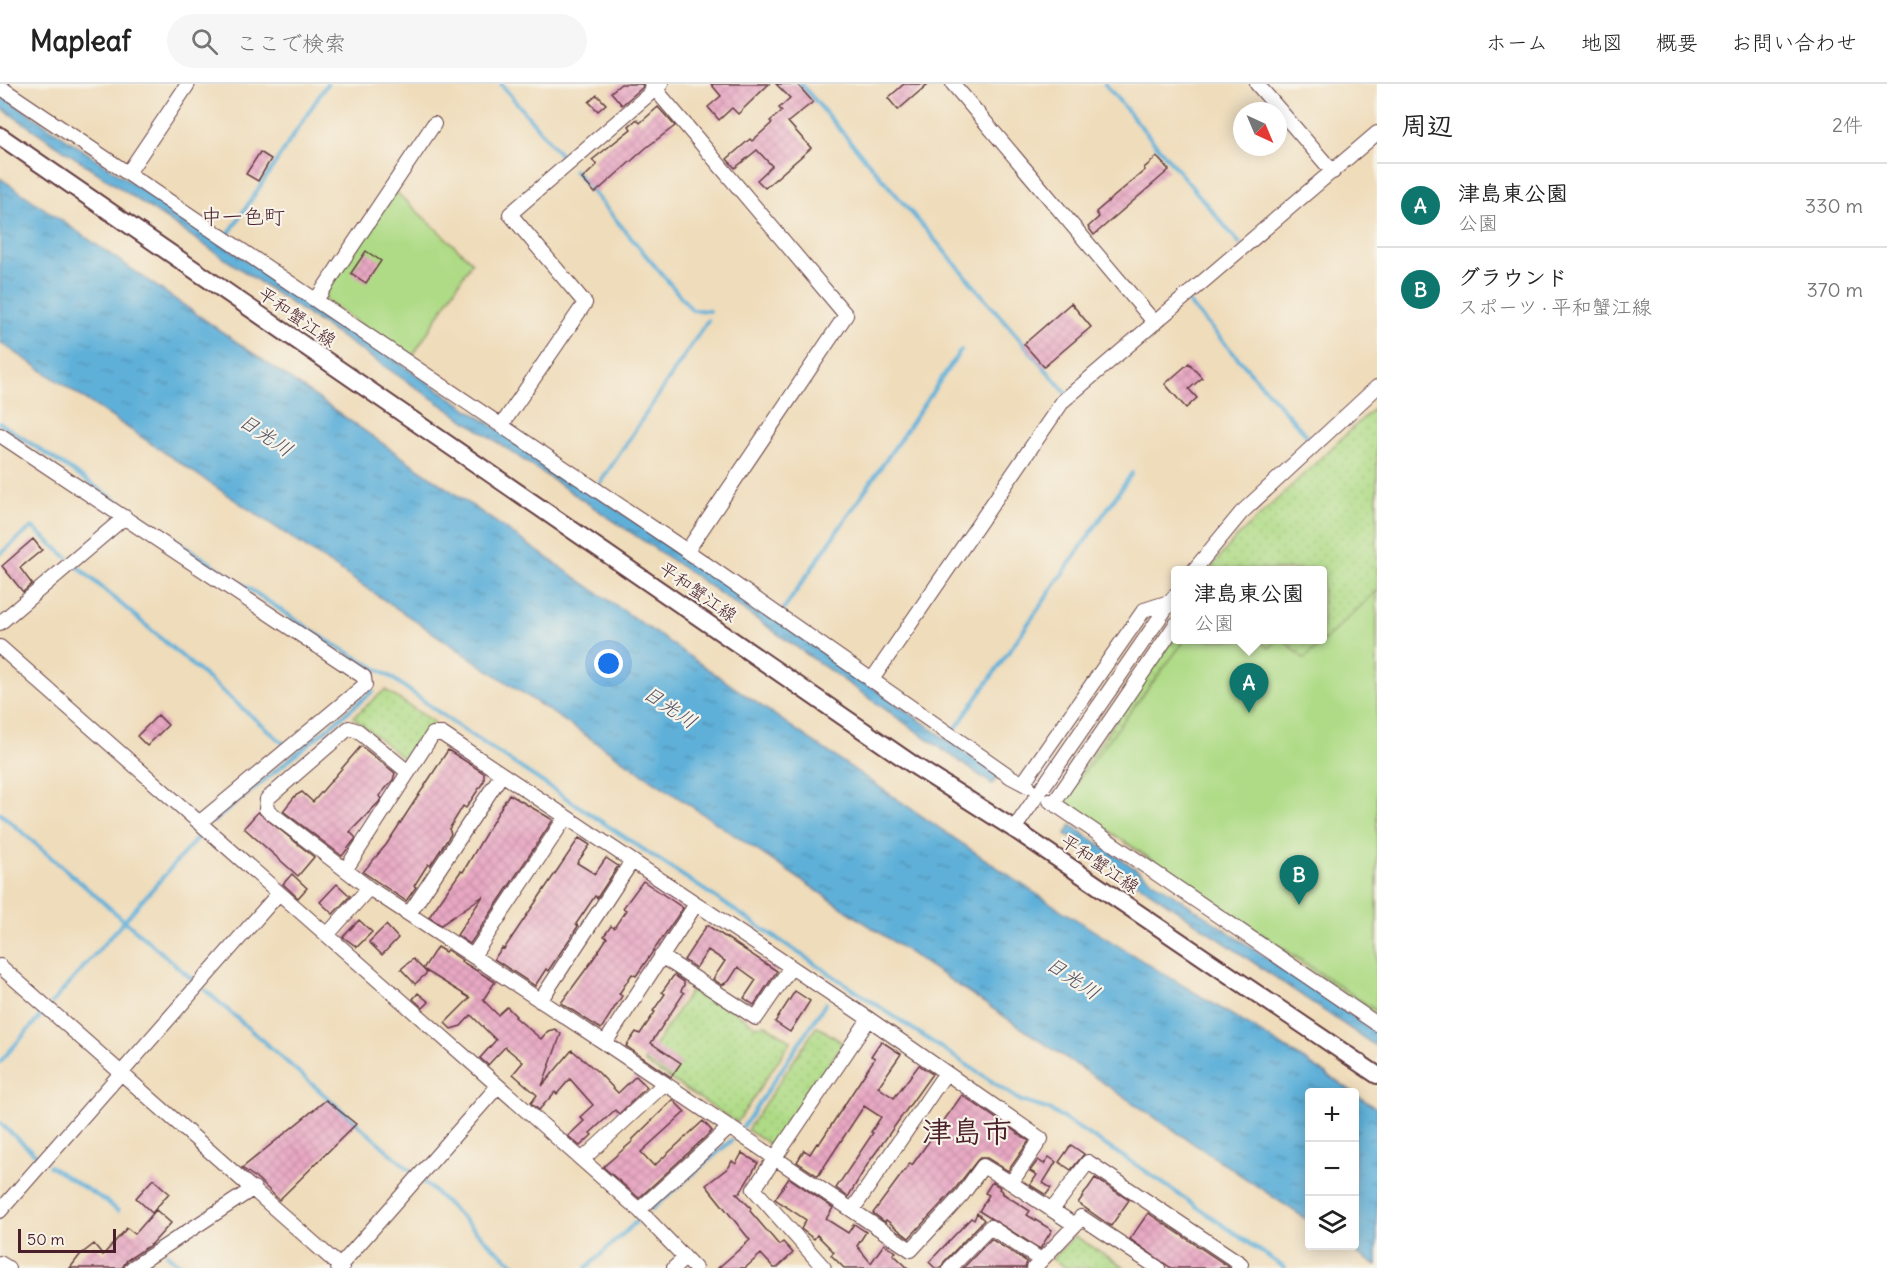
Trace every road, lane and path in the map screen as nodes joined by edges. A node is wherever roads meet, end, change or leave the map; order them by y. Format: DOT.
graph roads {
  1 [pos="188,84"];
  2 [pos="953,84"];
  3 [pos="1257,84"];
  4 [pos="656,86"];
  5 [pos="0,87"];
  6 [pos="434,124"];
  7 [pos="1377,133"];
  8 [pos="0,136"];
  9 [pos="1333,172"];
  10 [pos="128,173"];
  11 [pos="316,300"];
  12 [pos="1155,323"];
  13 [pos="1377,387"];
  14 [pos="501,426"];
  15 [pos="0,435"];
  16 [pos="125,517"];
  17 [pos="687,551"];
  18 [pos="1197,566"];
  19 [pos="1171,598"];
  20 [pos="1171,599"];
  21 [pos="0,623"];
  22 [pos="1171,630"];
  23 [pos="0,647"];
  24 [pos="871,681"];
  25 [pos="408,772"];
  26 [pos="502,774"];
  27 [pos="566,817"];
  28 [pos="199,823"];
  29 [pos="1014,829"];
  30 [pos="632,861"];
  31 [pos="345,869"];
  32 [pos="369,888"];
  33 [pos="279,893"];
  34 [pos="696,904"];
  35 [pos="409,914"];
  36 [pos="327,935"];
  37 [pos="473,956"];
  38 [pos="661,956"];
  39 [pos="0,966"];
  40 [pos="791,967"];
  41 [pos="540,1001"];
  42 [pos="869,1019"];
  43 [pos="1377,1024"];
  44 [pos="604,1043"];
  45 [pos="122,1072"];
  46 [pos="945,1074"];
  47 [pos="1377,1076"];
  48 [pos="664,1084"];
  49 [pos="498,1086"];
  50 [pos="729,1128"];
  51 [pos="775,1159"];
  52 [pos="582,1160"];
  53 [pos="1011,1184"];
  54 [pos="254,1188"];
  55 [pos="853,1209"];
  56 [pos="639,1210"];
  57 [pos="1052,1210"];
  58 [pos="0,1211"];
  59 [pos="1074,1225"];
  60 [pos="685,1258"];
  61 [pos="0,1263"];
  62 [pos="1037,1264"];
  63 [pos="340,1267"];
  64 [pos="1242,1267"];
  65 [pos="8,1268"];
  66 [pos="132,1268"];
  67 [pos="674,1268"];
  68 [pos="695,1268"];
  69 [pos="824,1268"];
  70 [pos="950,1268"];
  71 [pos="1158,1268"];
  1 -- 10 [label="street"];
  2 -- 12 [label="street"];
  3 -- 9 [label="street"];
  4 -- 14 [label="street"];
  4 -- 17 [label="street"];
  5 -- 10 [label="street"];
  6 -- 11 [label="street"];
  7 -- 9 [label="street"];
  8 -- 29 [label="main road, 平和蟹江線"];
  9 -- 12 [label="street"];
  10 -- 11 [label="street"];
  11 -- 14 [label="street"];
  12 -- 24 [label="street"];
  13 -- 18 [label="street"];
  14 -- 17 [label="street"];
  15 -- 16 [label="street"];
  16 -- 21 [label="street"];
  16 -- 28 [label="street"];
  17 -- 24 [label="street"];
  19 -- 24 [label="street"];
  20 -- 29 [label="street"];
  22 -- 43 [label="street"];
  23 -- 28 [label="street"];
  25 -- 26 [label="street"];
  25 -- 31 [label="street"];
  25 -- 31 [label="street"];
  26 -- 27 [label="street"];
  26 -- 35 [label="street"];
  27 -- 30 [label="street"];
  27 -- 37 [label="street"];
  28 -- 33 [label="street"];
  29 -- 47 [label="main road, 平和蟹江線"];
  30 -- 34 [label="street"];
  30 -- 41 [label="street"];
  31 -- 32 [label="street"];
  32 -- 35 [label="street"];
  32 -- 36 [label="street"];
  33 -- 36 [label="street"];
  33 -- 45 [label="street"];
  34 -- 38 [label="street"];
  34 -- 40 [label="street"];
  35 -- 37 [label="street"];
  36 -- 49 [label="street"];
  37 -- 41 [label="street"];
  38 -- 40 [label="street"];
  38 -- 44 [label="street"];
  39 -- 45 [label="street"];
  40 -- 42 [label="street"];
  41 -- 44 [label="street"];
  42 -- 46 [label="street"];
  42 -- 51 [label="street"];
  44 -- 48 [label="street"];
  45 -- 54 [label="street"];
  45 -- 58 [label="street"];
  46 -- 53 [label="street"];
  46 -- 55 [label="street"];
  48 -- 50 [label="street"];
  48 -- 52 [label="street"];
  49 -- 52 [label="street"];
  49 -- 63 [label="street"];
  50 -- 51 [label="street"];
  50 -- 56 [label="street"];
  51 -- 55 [label="street"];
  51 -- 69 [label="street"];
  52 -- 56 [label="street"];
  53 -- 55 [label="street"];
  53 -- 57 [label="street"];
  54 -- 63 [label="street"];
  54 -- 66 [label="street"];
  56 -- 60 [label="street"];
  57 -- 59 [label="street"];
  57 -- 64 [label="street"];
  59 -- 62 [label="street"];
  59 -- 71 [label="street"];
  60 -- 67 [label="street"];
  60 -- 68 [label="street"];
  61 -- 65 [label="street"];
  62 -- 70 [label="street"];
}
